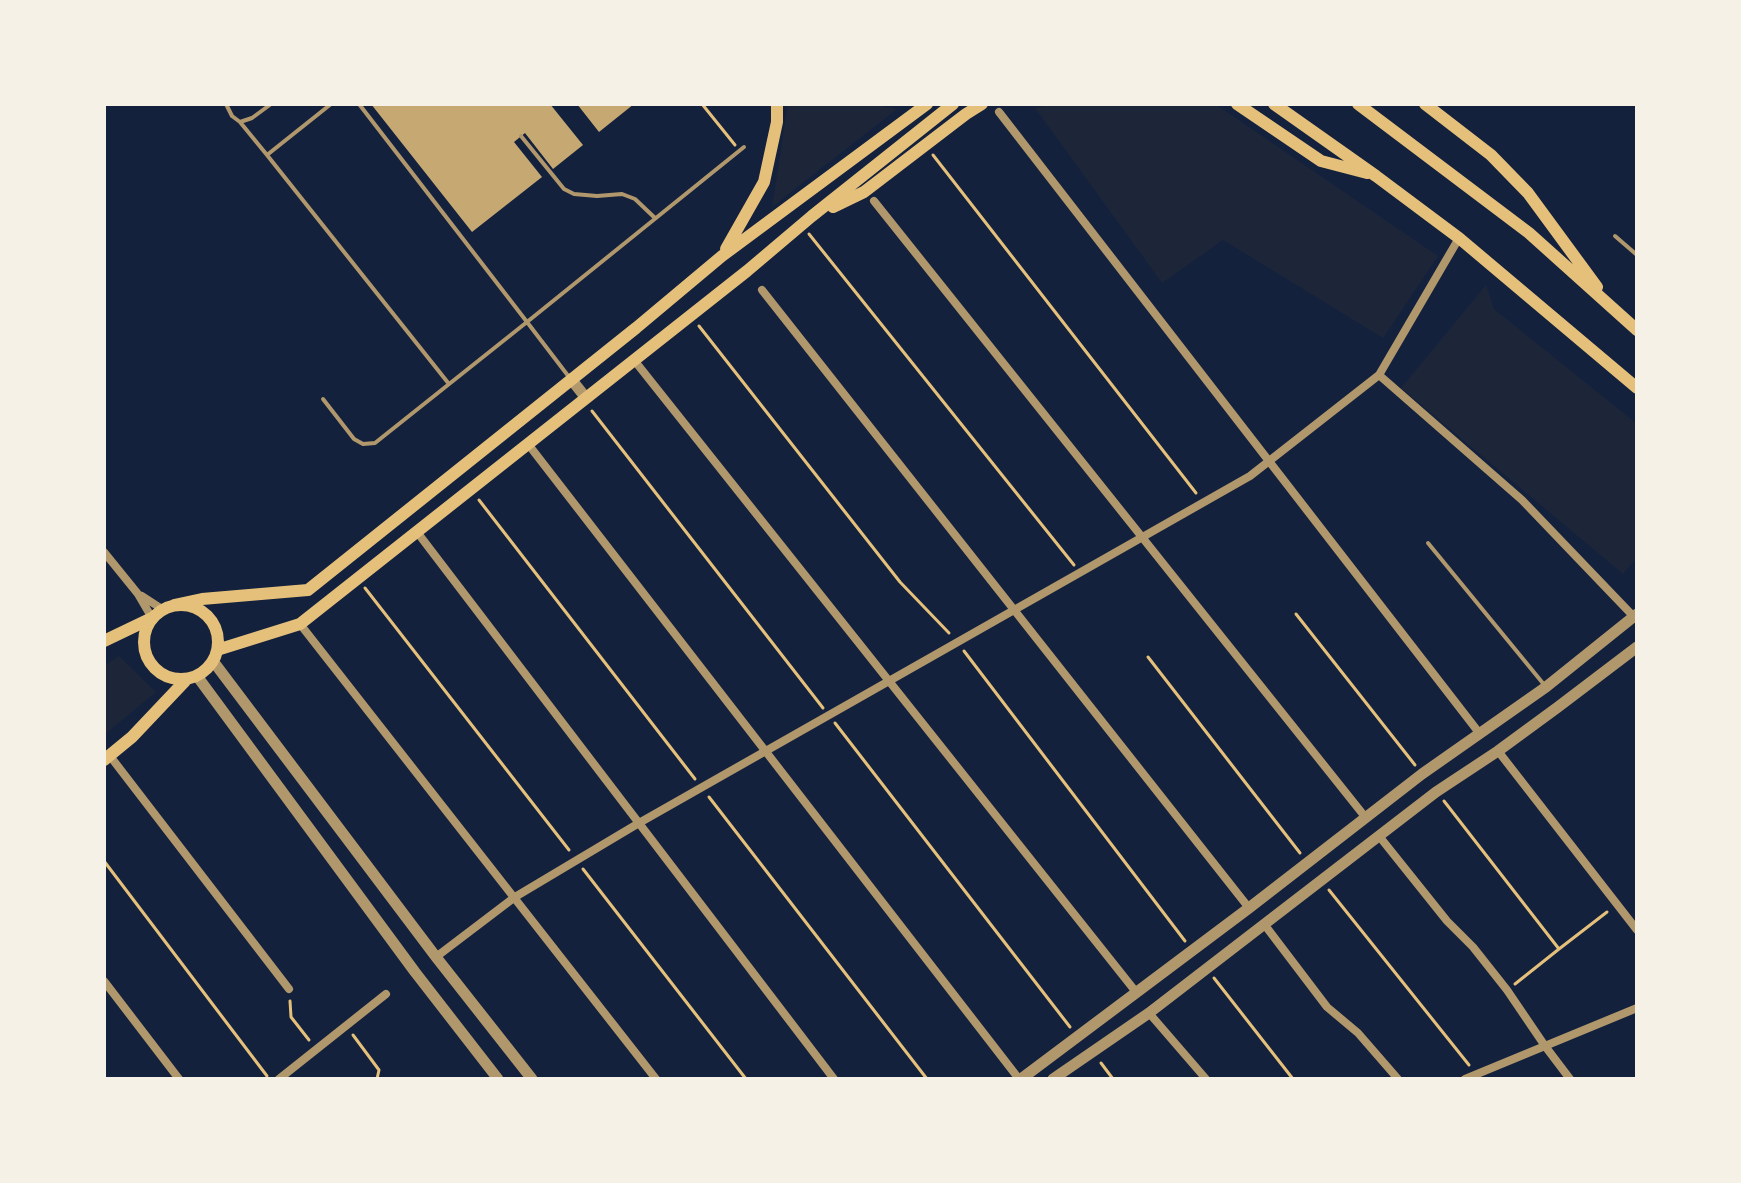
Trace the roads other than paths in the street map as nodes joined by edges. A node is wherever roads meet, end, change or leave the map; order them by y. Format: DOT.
graph roads {
  1 [pos="226,104"];
  2 [pos="271,104"];
  3 [pos="331,104"];
  4 [pos="359,104"];
  5 [pos="777,104"];
  6 [pos="927,104"];
  7 [pos="953,104"];
  8 [pos="982,104"];
  9 [pos="1237,104"];
  10 [pos="1274,104"];
  11 [pos="1358,104"];
  12 [pos="1425,104"];
  13 [pos="999,112"];
  14 [pos="240,122"];
  15 [pos="521,136"];
  16 [pos="742,149"];
  17 [pos="267,155"];
  18 [pos="1376,176"];
  19 [pos="874,201"];
  20 [pos="655,218"];
  21 [pos="807,220"];
  22 [pos="1615,236"];
  23 [pos="1459,238"];
  24 [pos="1637,255"];
  25 [pos="722,256"];
  26 [pos="762,290"];
  27 [pos="1613,309"];
  28 [pos="527,322"];
  29 [pos="1637,330"];
  30 [pos="634,360"];
  31 [pos="1379,375"];
  32 [pos="571,379"];
  33 [pos="449,384"];
  34 [pos="1637,388"];
  35 [pos="586,398"];
  36 [pos="323,399"];
  37 [pos="528,444"];
  38 [pos="1270,460"];
  39 [pos="417,532"];
  40 [pos="1142,537"];
  41 [pos="1428,543"];
  42 [pos="104,552"];
  43 [pos="1014,610"];
  44 [pos="162,611"];
  45 [pos="1636,617"];
  46 [pos="300,624"];
  47 [pos="104,641"];
  48 [pos="1637,647"];
  49 [pos="215,656"];
  50 [pos="191,678"];
  51 [pos="889,681"];
  52 [pos="1546,687"];
  53 [pos="1480,734"];
  54 [pos="765,751"];
  55 [pos="1498,751"];
  56 [pos="107,758"];
  57 [pos="1366,818"];
  58 [pos="639,823"];
  59 [pos="1379,836"];
  60 [pos="515,897"];
  61 [pos="1249,908"];
  62 [pos="1264,924"];
  63 [pos="1637,930"];
  64 [pos="436,957"];
  65 [pos="104,981"];
  66 [pos="289,989"];
  67 [pos="1136,992"];
  68 [pos="386,994"];
  69 [pos="1637,1008"];
  70 [pos="1149,1013"];
  71 [pos="1545,1046"];
  72 [pos="179,1079"];
  73 [pos="279,1079"];
  74 [pos="498,1079"];
  75 [pos="532,1079"];
  76 [pos="656,1079"];
  77 [pos="834,1079"];
  78 [pos="1020,1079"];
  79 [pos="1053,1079"];
  80 [pos="1206,1079"];
  81 [pos="1398,1079"];
  82 [pos="1465,1079"];
  83 [pos="1570,1079"];
  1 -- 14 [label="lane"];
  2 -- 14 [label="lane"];
  3 -- 17 [label="lane"];
  4 -- 28 [label="lane"];
  5 -- 25 [label="main road"];
  6 -- 25 [label="main road"];
  7 -- 21 [label="main road"];
  8 -- 21 [label="main road"];
  9 -- 18 [label="main road"];
  10 -- 18 [label="main road"];
  11 -- 27 [label="main road"];
  12 -- 27 [label="main road"];
  13 -- 38 [label="street"];
  14 -- 17 [label="lane"];
  15 -- 20 [label="lane"];
  16 -- 20 [label="lane"];
  17 -- 33 [label="lane"];
  18 -- 23 [label="main road"];
  19 -- 40 [label="street"];
  20 -- 28 [label="lane"];
  21 -- 30 [label="main road"];
  22 -- 24 [label="lane"];
  23 -- 31 [label="street"];
  23 -- 34 [label="main road"];
  25 -- 32 [label="main road"];
  26 -- 43 [label="street"];
  27 -- 29 [label="main road"];
  28 -- 32 [label="lane"];
  28 -- 33 [label="lane"];
  30 -- 35 [label="main road"];
  30 -- 51 [label="street"];
  31 -- 38 [label="street"];
  31 -- 45 [label="street"];
  32 -- 35 [label="street"];
  32 -- 44 [label="main road"];
  33 -- 36 [label="lane"];
  35 -- 37 [label="main road"];
  37 -- 39 [label="main road"];
  37 -- 54 [label="street"];
  38 -- 40 [label="street"];
  38 -- 53 [label="street"];
  39 -- 46 [label="main road"];
  39 -- 58 [label="street"];
  40 -- 43 [label="street"];
  40 -- 57 [label="street"];
  41 -- 52 [label="lane"];
  42 -- 44 [label="street"];
  43 -- 51 [label="street"];
  43 -- 61 [label="street"];
  44 -- 47 [label="main road"];
  44 -- 49 [label="main road"];
  44 -- 50 [label="main road"];
  45 -- 52 [label="street"];
  46 -- 49 [label="main road"];
  46 -- 60 [label="street"];
  48 -- 55 [label="street"];
  49 -- 50 [label="main road"];
  49 -- 64 [label="street"];
  50 -- 56 [label="main road"];
  50 -- 74 [label="street"];
  51 -- 54 [label="street"];
  51 -- 67 [label="street"];
  52 -- 53 [label="street"];
  53 -- 57 [label="street"];
  54 -- 58 [label="street"];
  54 -- 78 [label="street"];
  55 -- 59 [label="street"];
  55 -- 63 [label="street"];
  56 -- 66 [label="street"];
  57 -- 61 [label="street"];
  58 -- 60 [label="street"];
  58 -- 77 [label="street"];
  59 -- 62 [label="street"];
  59 -- 71 [label="street"];
  60 -- 64 [label="street"];
  60 -- 76 [label="street"];
  61 -- 67 [label="street"];
  62 -- 70 [label="street"];
  62 -- 81 [label="street"];
  64 -- 75 [label="street"];
  65 -- 72 [label="street"];
  67 -- 78 [label="street"];
  68 -- 73 [label="street"];
  69 -- 71 [label="street"];
  70 -- 79 [label="street"];
  70 -- 80 [label="street"];
  71 -- 82 [label="street"];
  71 -- 83 [label="street"];
}
